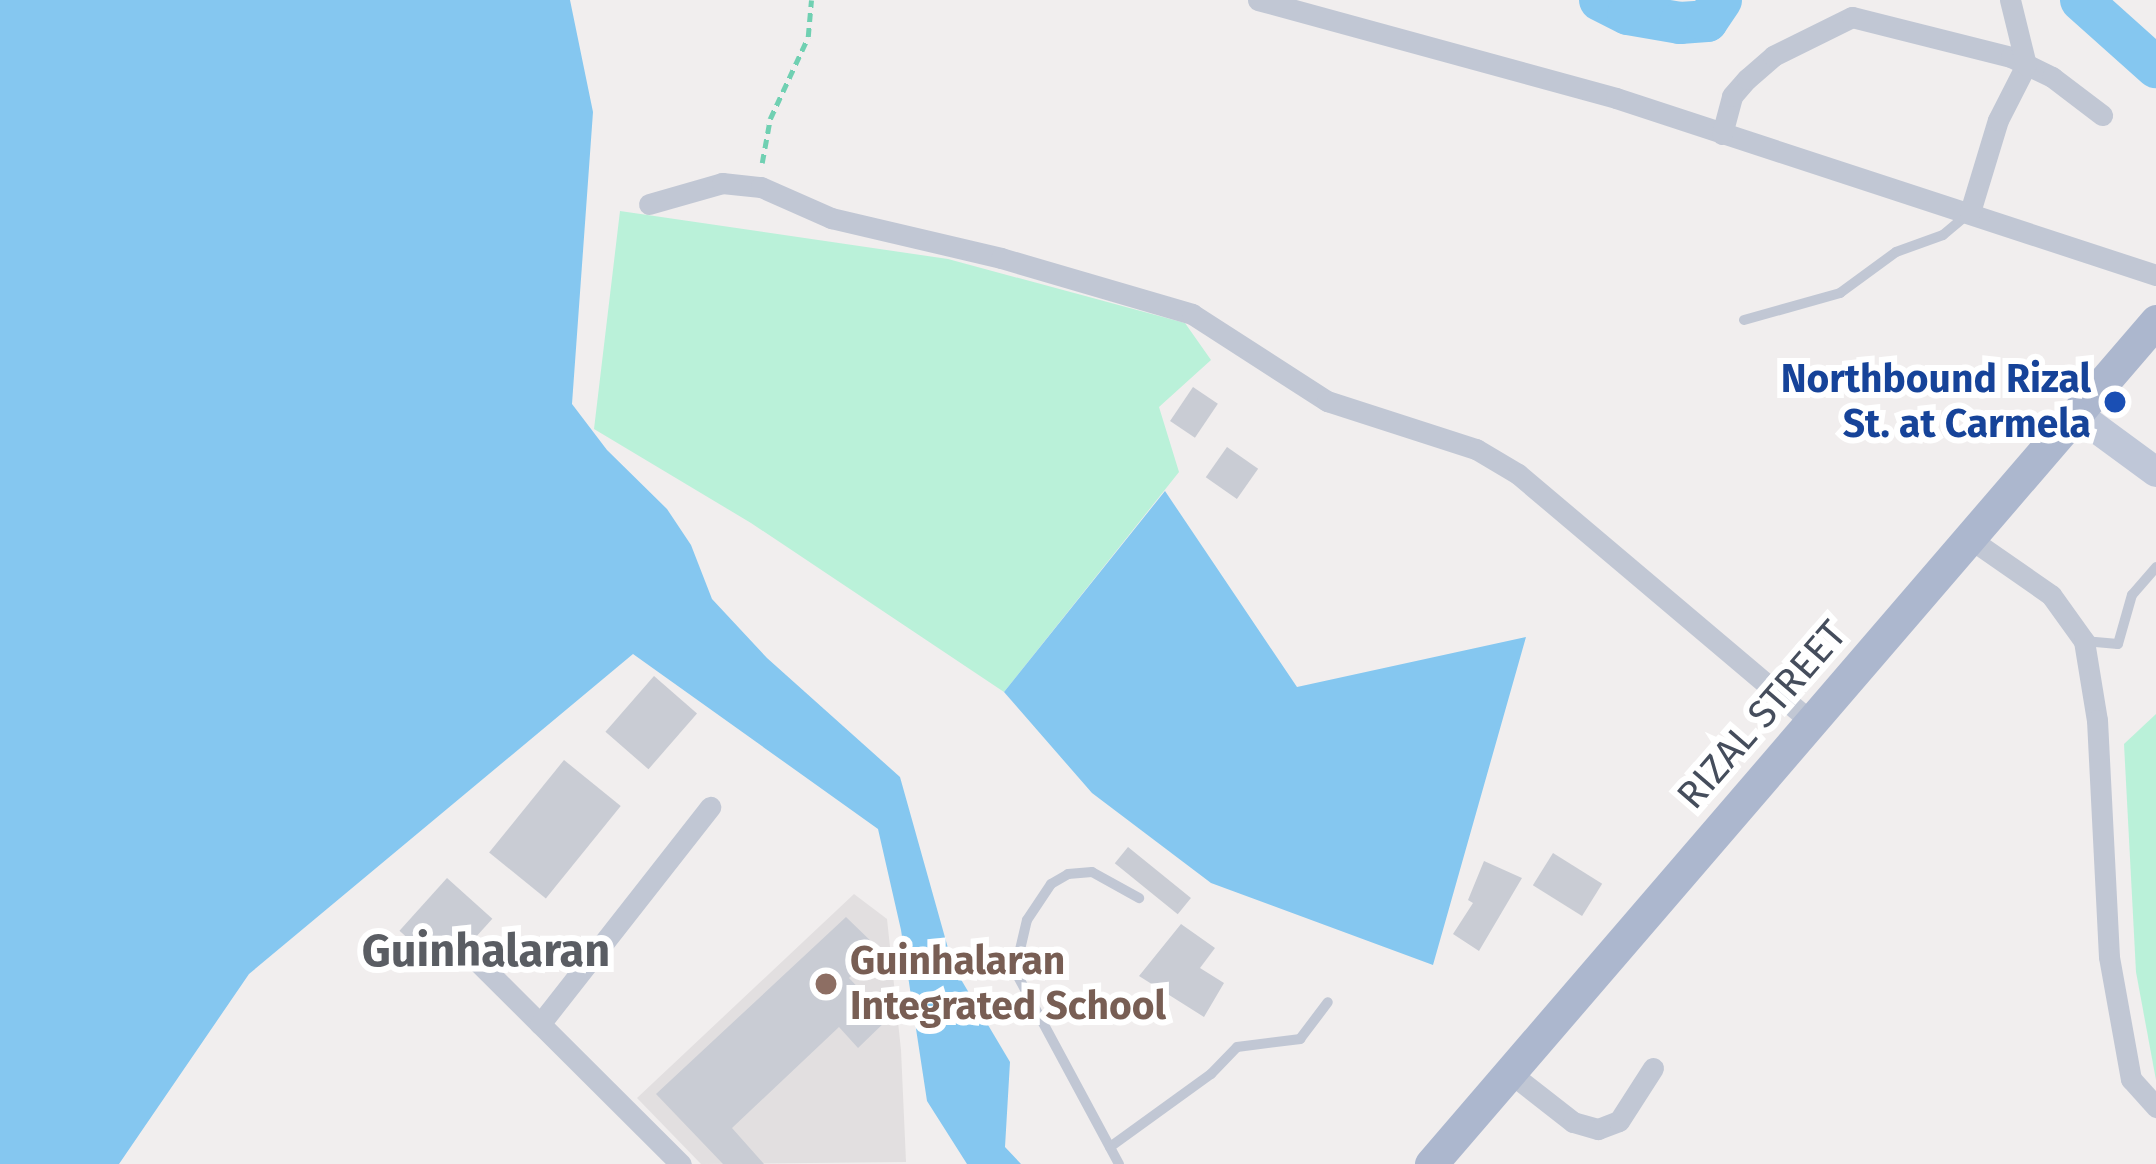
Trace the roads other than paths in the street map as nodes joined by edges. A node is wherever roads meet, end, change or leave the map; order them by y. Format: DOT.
graph roads {
  1 [pos="1258,0"];
  2 [pos="2010,0"];
  3 [pos="2026,65"];
  4 [pos="2102,115"];
  5 [pos="1722,134"];
  6 [pos="649,204"];
  7 [pos="1970,212"];
  8 [pos="2156,275"];
  9 [pos="1744,320"];
  10 [pos="2156,322"];
  11 [pos="2077,415"];
  12 [pos="2156,472"];
  13 [pos="1969,538"];
  14 [pos="2156,566"];
  15 [pos="2084,641"];
  16 [pos="1811,722"];
  17 [pos="710,807"];
  18 [pos="1139,898"];
  19 [pos="479,963"];
  20 [pos="1328,1003"];
  21 [pos="540,1024"];
  22 [pos="1653,1068"];
  23 [pos="1509,1072"];
  24 [pos="2156,1107"];
  25 [pos="1109,1147"];
  26 [pos="681,1164"];
  27 [pos="1119,1164"];
  28 [pos="1431,1164"];
  1 -- 5 [label="street"];
  2 -- 3 [label="street"];
  3 -- 4 [label="street"];
  3 -- 5 [label="street"];
  3 -- 7 [label="street"];
  5 -- 7 [label="street"];
  6 -- 16 [label="street"];
  7 -- 8 [label="street"];
  7 -- 9 [label="lane"];
  10 -- 11 [label="main road, RIZAL STREET"];
  11 -- 12 [label="street"];
  11 -- 13 [label="main road, RIZAL STREET"];
  13 -- 15 [label="street"];
  13 -- 16 [label="main road, RIZAL STREET"];
  14 -- 15 [label="lane"];
  15 -- 24 [label="street"];
  16 -- 23 [label="main road, RIZAL STREET"];
  17 -- 21 [label="street"];
  18 -- 25 [label="lane"];
  19 -- 21 [label="street"];
  20 -- 25 [label="lane"];
  21 -- 26 [label="street"];
  22 -- 23 [label="street"];
  23 -- 28 [label="main road, RIZAL STREET"];
  25 -- 27 [label="lane"];
}
